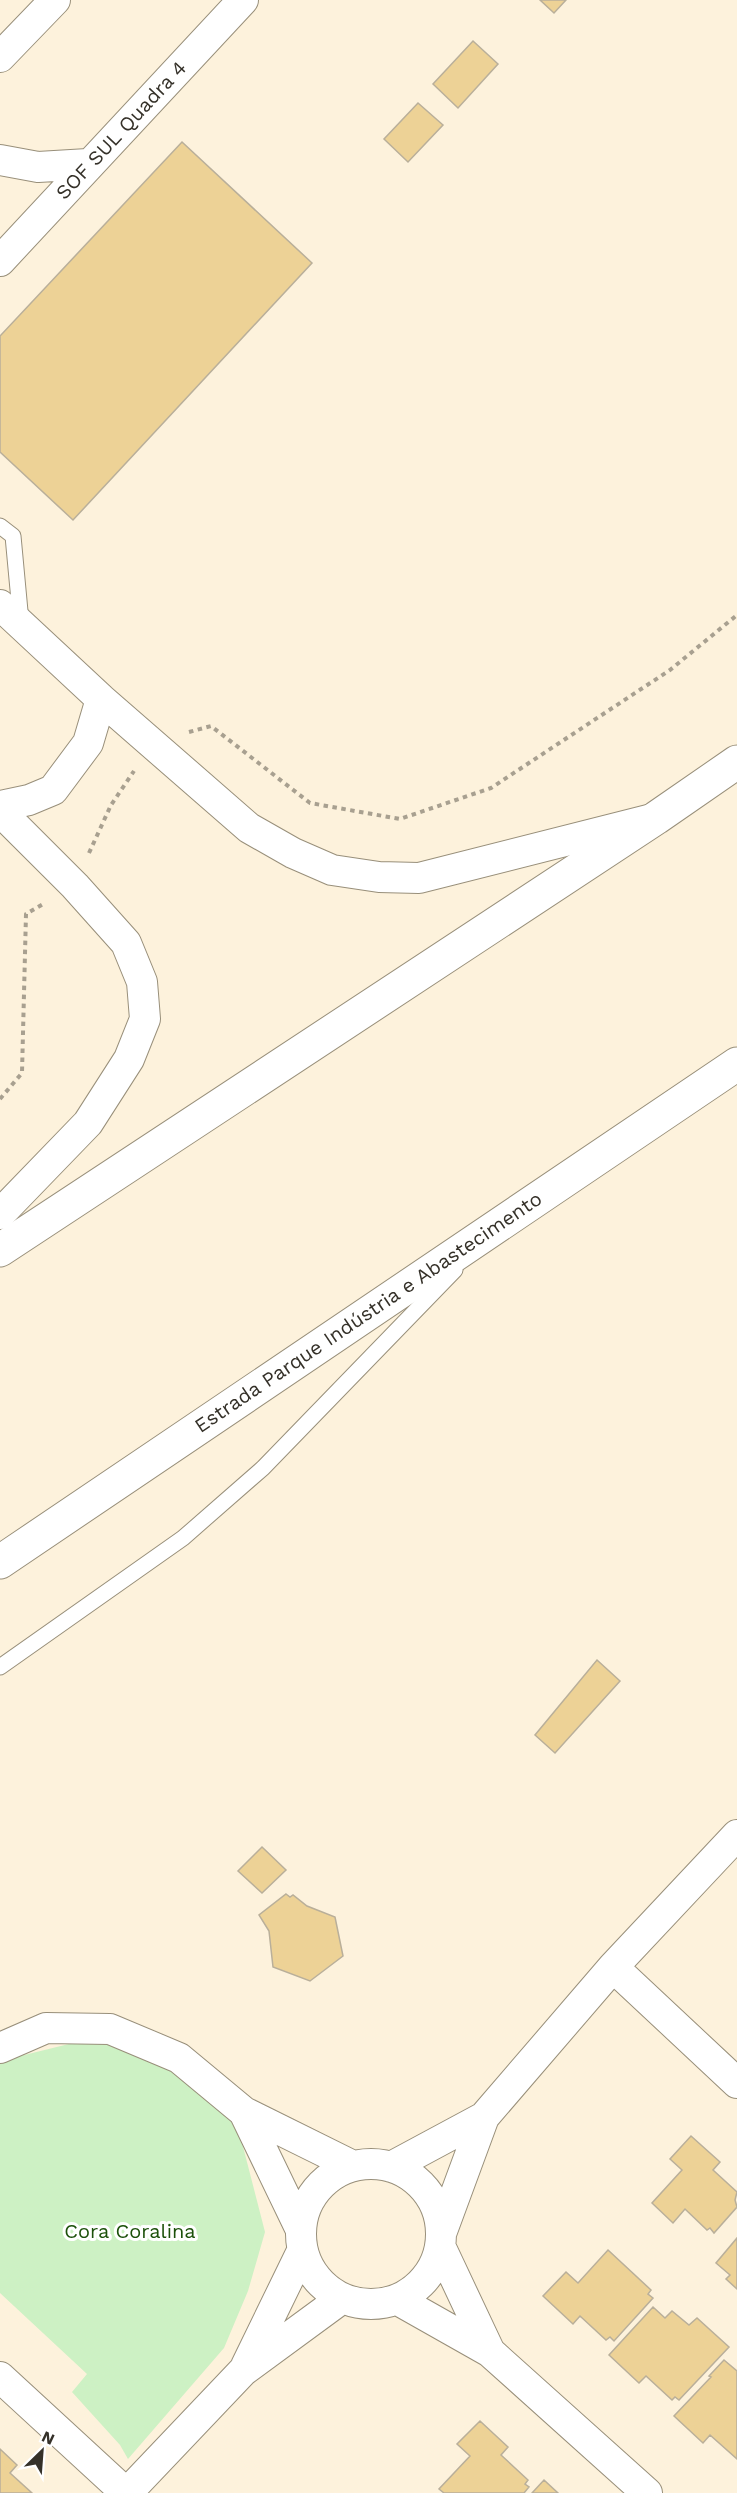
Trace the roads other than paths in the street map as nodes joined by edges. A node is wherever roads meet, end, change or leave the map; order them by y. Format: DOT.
graph roads {
  1 [pos="55,0"];
  2 [pos="234,4"];
  3 [pos="0,57"];
  4 [pos="0,160"];
  5 [pos="88,164"];
  6 [pos="0,261"];
  7 [pos="0,526"];
  8 [pos="0,604"];
  9 [pos="22,625"];
  10 [pos="100,699"];
  11 [pos="737,762"];
  12 [pos="0,806"];
  13 [pos="0,811"];
  14 [pos="656,818"];
  15 [pos="737,1064"];
  16 [pos="0,1214"];
  17 [pos="502,1221"];
  18 [pos="0,1251"];
  19 [pos="0,1562"];
  20 [pos="0,1667"];
  21 [pos="737,1835"];
  22 [pos="613,1967"];
  23 [pos="0,2048"];
  24 [pos="737,2083"];
  25 [pos="244,2112"];
  26 [pos="484,2117"];
  27 [pos="353,2166"];
  28 [pos="391,2167"];
  29 [pos="441,2239"];
  30 [pos="301,2240"];
  31 [pos="341,2299"];
  32 [pos="398,2300"];
  33 [pos="490,2352"];
  34 [pos="243,2372"];
  35 [pos="0,2377"];
  36 [pos="126,2493"];
  37 [pos="647,2493"];
  1 -- 3 [label="street"];
  2 -- 5 [label="street, SOF SUL Quadra 4"];
  4 -- 5 [label="street"];
  5 -- 6 [label="street, SOF SUL Quadra 4"];
  7 -- 9 [label="lane"];
  8 -- 9 [label="street"];
  9 -- 10 [label="street"];
  10 -- 12 [label="street"];
  10 -- 14 [label="street"];
  11 -- 14 [label="highway"];
  13 -- 16 [label="street"];
  14 -- 18 [label="highway"];
  15 -- 17 [label="highway, Estrada Parque Indústria e Abastecimento"];
  17 -- 19 [label="highway, Estrada Parque Indústria e Abastecimento"];
  17 -- 20 [label="lane"];
  21 -- 22 [label="street"];
  22 -- 24 [label="street"];
  22 -- 26 [label="street"];
  23 -- 25 [label="street"];
  25 -- 27 [label="street"];
  25 -- 30 [label="street"];
  26 -- 28 [label="street"];
  26 -- 29 [label="street"];
  27 -- 28 [label="street"];
  27 -- 30 [label="street"];
  28 -- 29 [label="street"];
  29 -- 32 [label="street"];
  29 -- 33 [label="street"];
  30 -- 31 [label="street"];
  30 -- 34 [label="street"];
  31 -- 32 [label="street"];
  31 -- 34 [label="street"];
  32 -- 33 [label="street"];
  33 -- 37 [label="street"];
  34 -- 36 [label="street"];
  35 -- 36 [label="street"];
}
